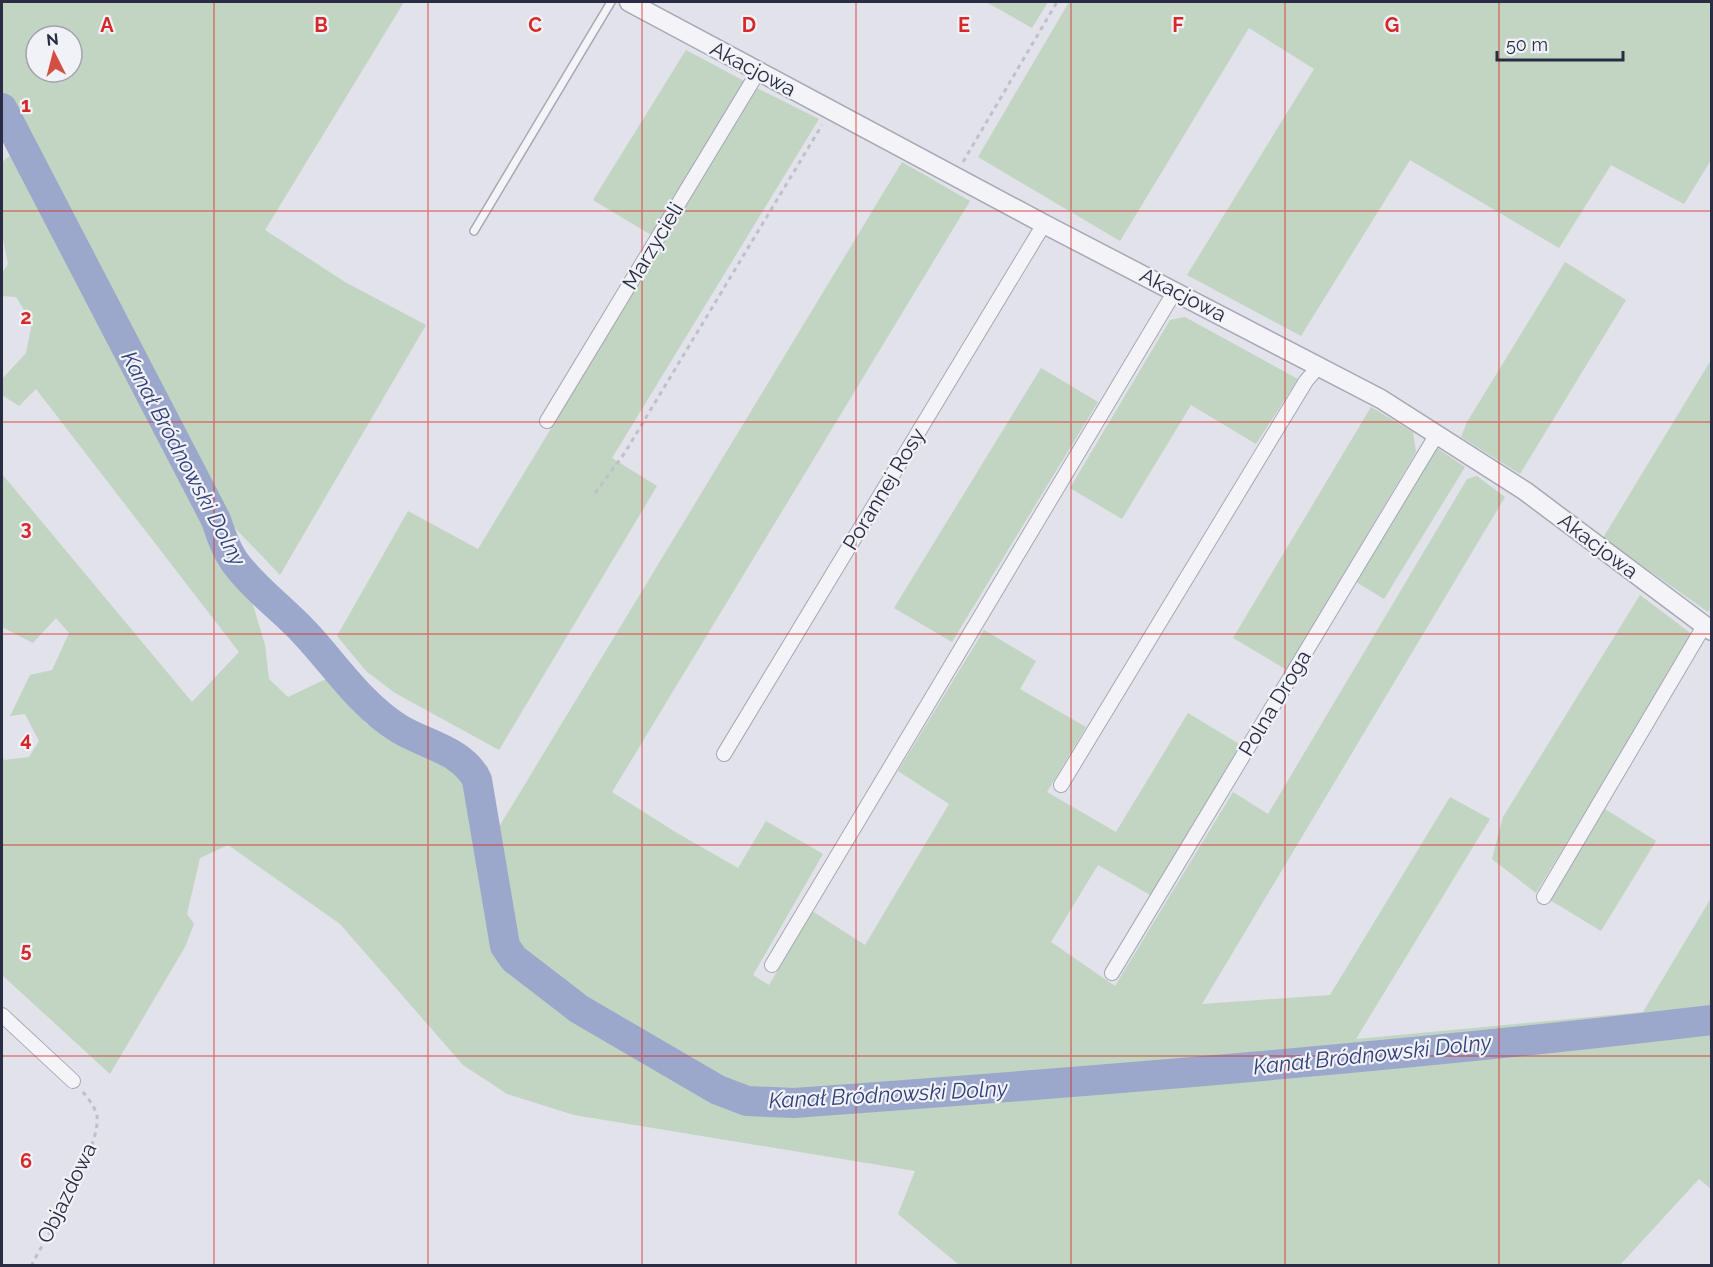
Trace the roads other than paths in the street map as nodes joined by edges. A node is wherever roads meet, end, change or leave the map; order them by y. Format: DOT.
graph roads {
  1 [pos="611,2"];
  2 [pos="629,2"];
  3 [pos="758,72"];
  4 [pos="1044,224"];
  5 [pos="474,231"];
  6 [pos="1175,291"];
  7 [pos="1319,366"];
  8 [pos="547,421"];
  9 [pos="1437,434"];
  10 [pos="1708,628"];
  11 [pos="724,754"];
  12 [pos="1061,785"];
  13 [pos="1544,897"];
  14 [pos="772,965"];
  15 [pos="1112,973"];
  16 [pos="2,1015"];
  17 [pos="73,1081"];
  1 -- 5 [label="lane"];
  2 -- 3 [label="street, Akacjowa"];
  3 -- 4 [label="street, Akacjowa"];
  3 -- 8 [label="street, Marzycieli"];
  4 -- 6 [label="street, Akacjowa"];
  4 -- 11 [label="street, Porannej Rosy"];
  6 -- 7 [label="street, Akacjowa"];
  6 -- 14 [label="street"];
  7 -- 9 [label="street, Akacjowa"];
  7 -- 12 [label="street"];
  9 -- 10 [label="street, Akacjowa"];
  9 -- 15 [label="street, Polna Droga"];
  10 -- 13 [label="street"];
  16 -- 17 [label="street"];
}
